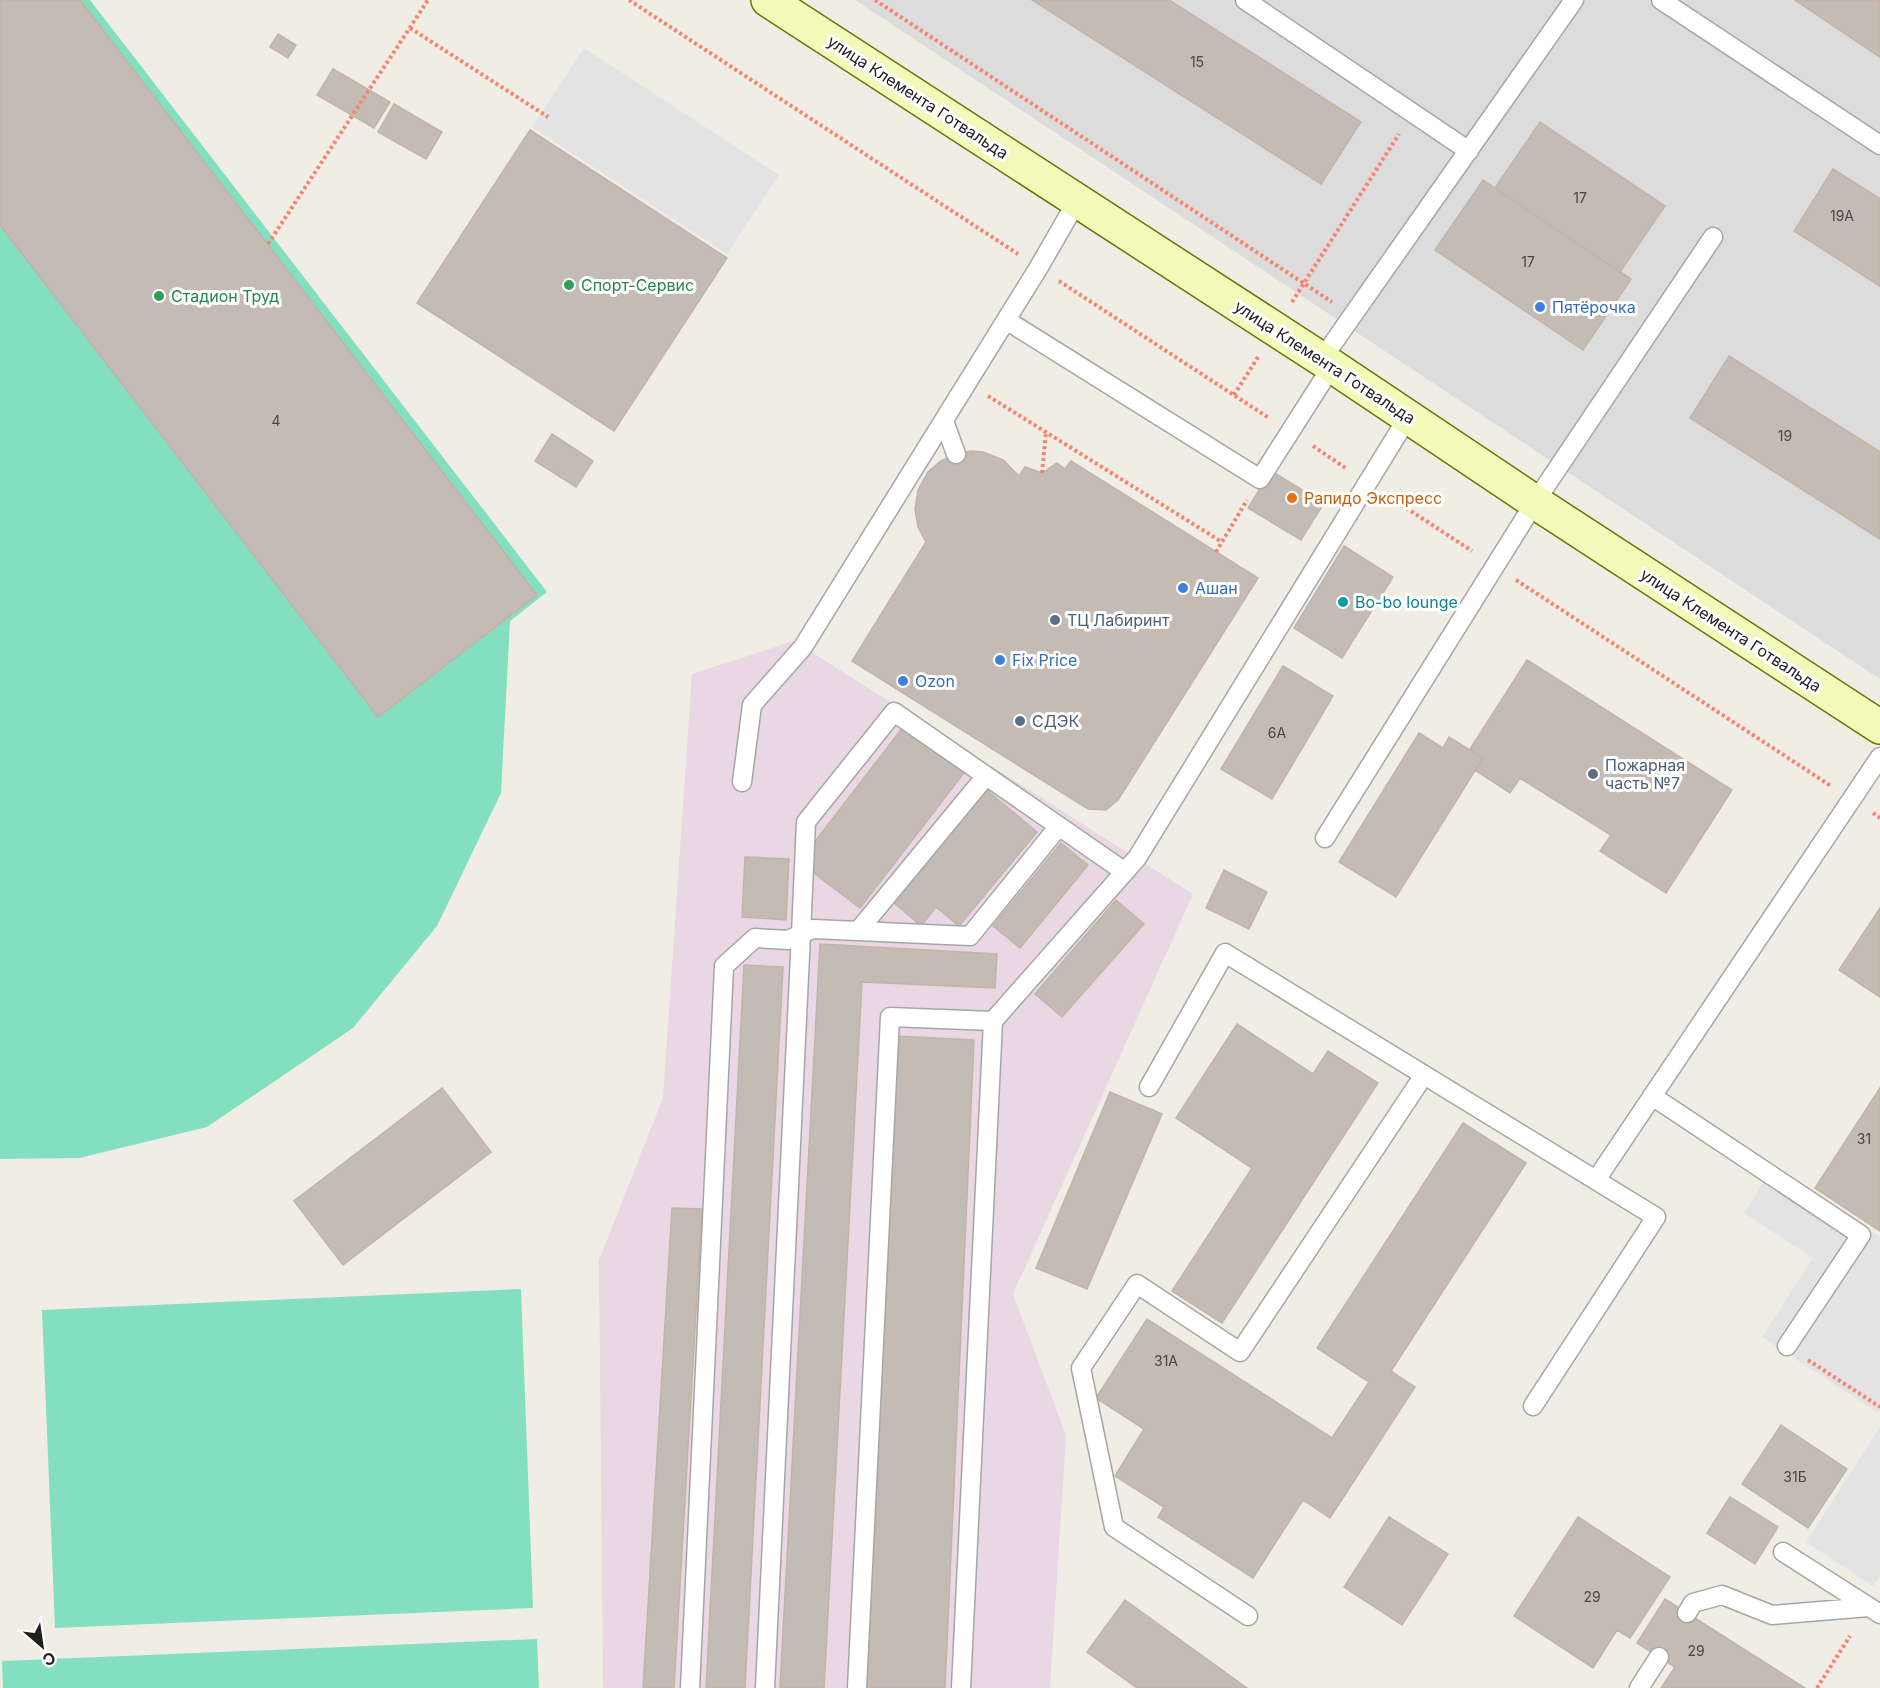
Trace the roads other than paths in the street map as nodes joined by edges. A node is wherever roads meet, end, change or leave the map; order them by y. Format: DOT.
graph roads {
  1 [pos="768,0"];
  2 [pos="1245,0"];
  3 [pos="1574,0"];
  4 [pos="1661,0"];
  5 [pos="1880,145"];
  6 [pos="1469,151"];
  7 [pos="1077,201"];
  8 [pos="1713,237"];
  9 [pos="1006,320"];
  10 [pos="1327,363"];
  11 [pos="1408,417"];
  12 [pos="944,420"];
  13 [pos="956,454"];
  14 [pos="1535,502"];
  15 [pos="1880,727"];
  16 [pos="1880,757"];
  17 [pos="986,776"];
  18 [pos="742,782"];
  19 [pos="1059,826"];
  20 [pos="1325,838"];
  21 [pos="1125,872"];
  22 [pos="858,931"];
  23 [pos="801,934"];
  24 [pos="993,1021"];
  25 [pos="1424,1075"];
  26 [pos="1149,1087"];
  27 [pos="1652,1096"];
  28 [pos="1596,1180"];
  29 [pos="1787,1346"];
  30 [pos="1533,1406"];
  31 [pos="1783,1552"];
  32 [pos="1874,1611"];
  33 [pos="1687,1613"];
  34 [pos="1248,1616"];
  35 [pos="1659,1657"];
  36 [pos="690,1688"];
  37 [pos="765,1688"];
  38 [pos="857,1688"];
  39 [pos="961,1688"];
  40 [pos="1639,1688"];
  1 -- 7 [label="street, улица Клемента Готвальда"];
  2 -- 6 [label="lane"];
  3 -- 6 [label="lane"];
  4 -- 5 [label="lane"];
  6 -- 10 [label="lane"];
  7 -- 9 [label="lane"];
  7 -- 10 [label="street, улица Клемента Готвальда"];
  8 -- 14 [label="lane"];
  9 -- 10 [label="lane"];
  9 -- 12 [label="lane"];
  10 -- 11 [label="street, улица Клемента Готвальда"];
  11 -- 14 [label="street, улица Клемента Готвальда"];
  11 -- 21 [label="lane"];
  12 -- 13 [label="lane"];
  12 -- 18 [label="lane"];
  14 -- 15 [label="street, улица Клемента Готвальда"];
  14 -- 20 [label="lane"];
  16 -- 27 [label="lane"];
  17 -- 19 [label="lane"];
  17 -- 22 [label="lane"];
  17 -- 23 [label="lane"];
  19 -- 21 [label="lane"];
  19 -- 22 [label="lane"];
  21 -- 24 [label="lane"];
  22 -- 23 [label="lane"];
  23 -- 36 [label="lane"];
  23 -- 37 [label="lane"];
  24 -- 38 [label="lane"];
  24 -- 39 [label="lane"];
  25 -- 26 [label="lane"];
  25 -- 28 [label="lane"];
  25 -- 34 [label="lane"];
  27 -- 28 [label="lane"];
  27 -- 29 [label="lane"];
  28 -- 30 [label="lane"];
  31 -- 32 [label="lane"];
  32 -- 33 [label="lane"];
  35 -- 40 [label="lane"];
}
